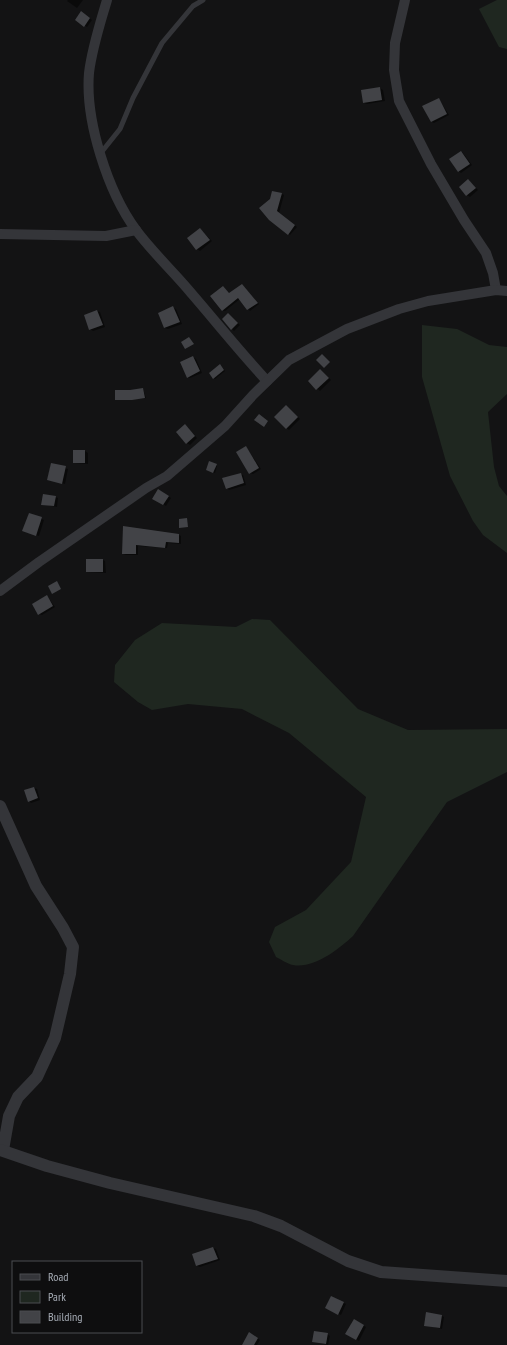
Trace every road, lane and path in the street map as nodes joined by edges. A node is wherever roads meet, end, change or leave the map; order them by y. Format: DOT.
graph roads {
  1 [pos="107,0"];
  2 [pos="203,0"];
  3 [pos="405,0"];
  4 [pos="100,154"];
  5 [pos="136,230"];
  6 [pos="0,234"];
  7 [pos="496,290"];
  8 [pos="507,291"];
  9 [pos="266,381"];
  10 [pos="0,591"];
  11 [pos="0,806"];
  12 [pos="1,1150"];
  13 [pos="507,1281"];
  1 -- 4 [label="street"];
  2 -- 4 [label="lane"];
  3 -- 7 [label="street"];
  4 -- 5 [label="street"];
  5 -- 6 [label="street"];
  5 -- 9 [label="street"];
  7 -- 8 [label="street"];
  7 -- 9 [label="street"];
  9 -- 10 [label="street"];
  11 -- 12 [label="street"];
  12 -- 13 [label="street"];
}
